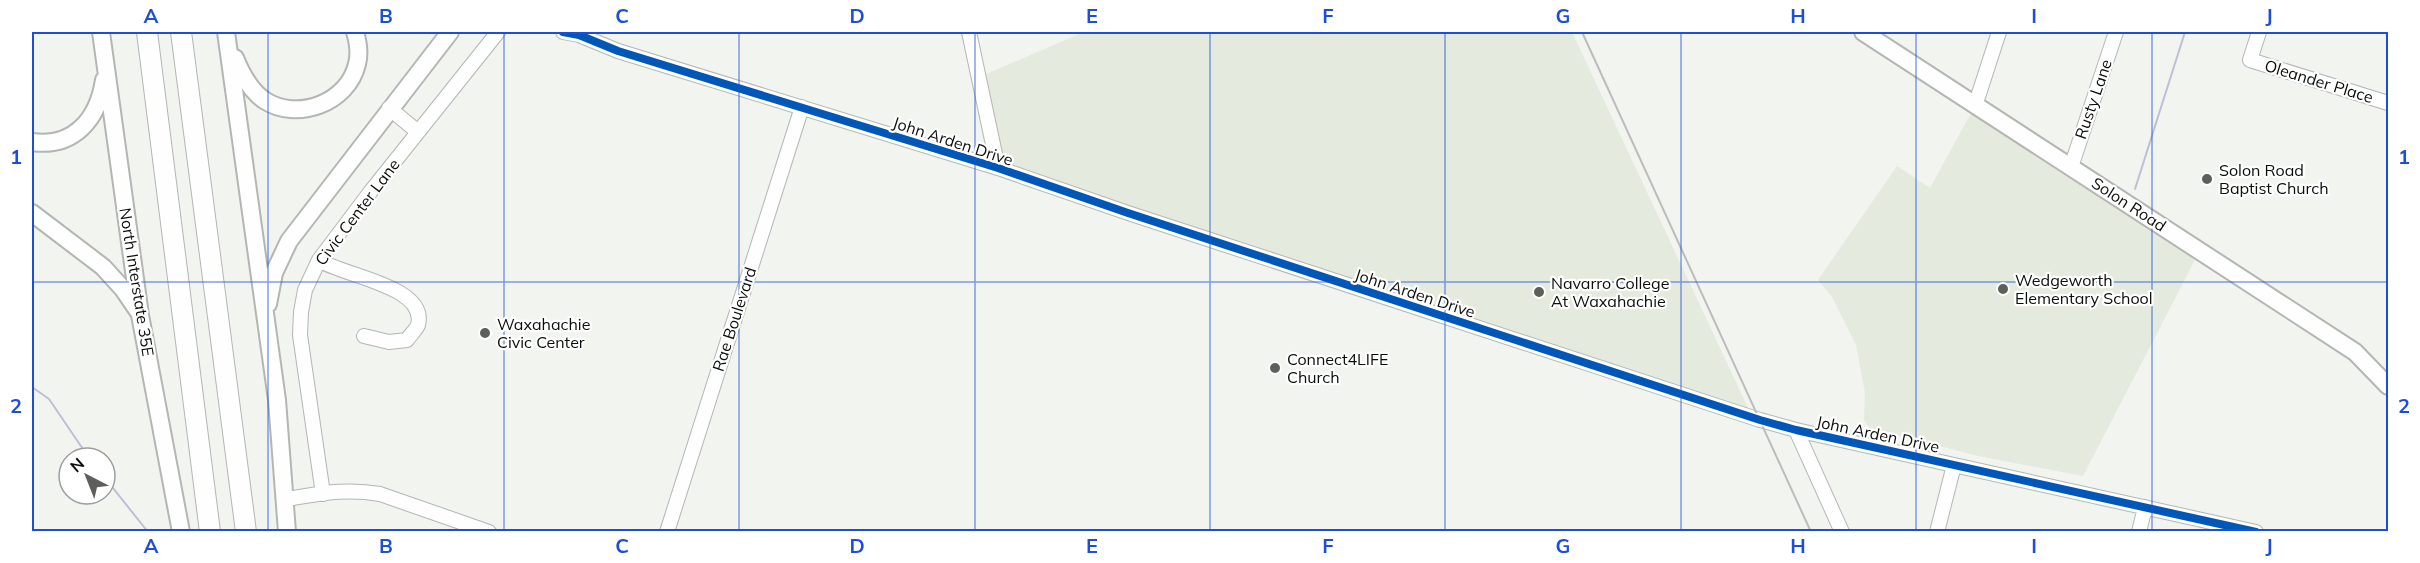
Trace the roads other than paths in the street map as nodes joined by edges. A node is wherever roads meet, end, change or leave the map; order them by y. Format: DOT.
graph roads {
  1 [pos="101,32"];
  2 [pos="147,32"];
  3 [pos="355,32"];
  4 [pos="450,32"];
  5 [pos="498,32"];
  6 [pos="563,32"];
  7 [pos="969,32"];
  8 [pos="1863,32"];
  9 [pos="2000,32"];
  10 [pos="2116,32"];
  11 [pos="2259,32"];
  12 [pos="227,37"];
  13 [pos="182,40"];
  14 [pos="105,62"];
  15 [pos="2388,103"];
  16 [pos="1976,106"];
  17 [pos="802,107"];
  18 [pos="389,108"];
  19 [pos="418,132"];
  20 [pos="32,142"];
  21 [pos="2071,167"];
  22 [pos="998,168"];
  23 [pos="32,213"];
  24 [pos="319,260"];
  25 [pos="140,315"];
  26 [pos="265,320"];
  27 [pos="364,336"];
  28 [pos="2388,386"];
  29 [pos="1796,430"];
  30 [pos="1954,465"];
  31 [pos="323,494"];
  32 [pos="286,499"];
  33 [pos="2145,507"];
  34 [pos="181,531"];
  35 [pos="210,531"];
  36 [pos="246,531"];
  37 [pos="287,531"];
  38 [pos="489,531"];
  39 [pos="667,531"];
  40 [pos="1842,531"];
  41 [pos="1937,531"];
  42 [pos="2139,531"];
  43 [pos="2256,531"];
  1 -- 14 [label="main road, North Interstate 35E"];
  2 -- 35 [label="highway"];
  3 -- 12 [label="main road"];
  4 -- 18 [label="main road"];
  5 -- 19 [label="street, Civic Center Lane"];
  6 -- 17 [label="street, John Arden Drive"];
  7 -- 22 [label="street"];
  8 -- 16 [label="main road, Solon Road"];
  9 -- 16 [label="street"];
  10 -- 21 [label="street, Rusty Lane"];
  11 -- 15 [label="street, Oleander Place"];
  12 -- 26 [label="main road"];
  13 -- 36 [label="highway"];
  14 -- 20 [label="main road"];
  14 -- 25 [label="main road, North Interstate 35E"];
  16 -- 21 [label="main road, Solon Road"];
  17 -- 22 [label="street, John Arden Drive"];
  17 -- 39 [label="street, Rae Boulevard"];
  18 -- 19 [label="street"];
  18 -- 26 [label="main road"];
  19 -- 24 [label="street, Civic Center Lane"];
  21 -- 28 [label="main road, Solon Road"];
  22 -- 29 [label="street, John Arden Drive"];
  23 -- 25 [label="main road"];
  24 -- 27 [label="street"];
  24 -- 31 [label="street, Civic Center Lane"];
  25 -- 34 [label="main road, North Interstate 35E"];
  26 -- 32 [label="main road"];
  29 -- 30 [label="street, John Arden Drive"];
  29 -- 40 [label="street"];
  30 -- 33 [label="street, John Arden Drive"];
  30 -- 41 [label="street"];
  31 -- 32 [label="street"];
  31 -- 38 [label="street"];
  32 -- 37 [label="main road"];
  33 -- 42 [label="street"];
  33 -- 43 [label="street, John Arden Drive"];
}
